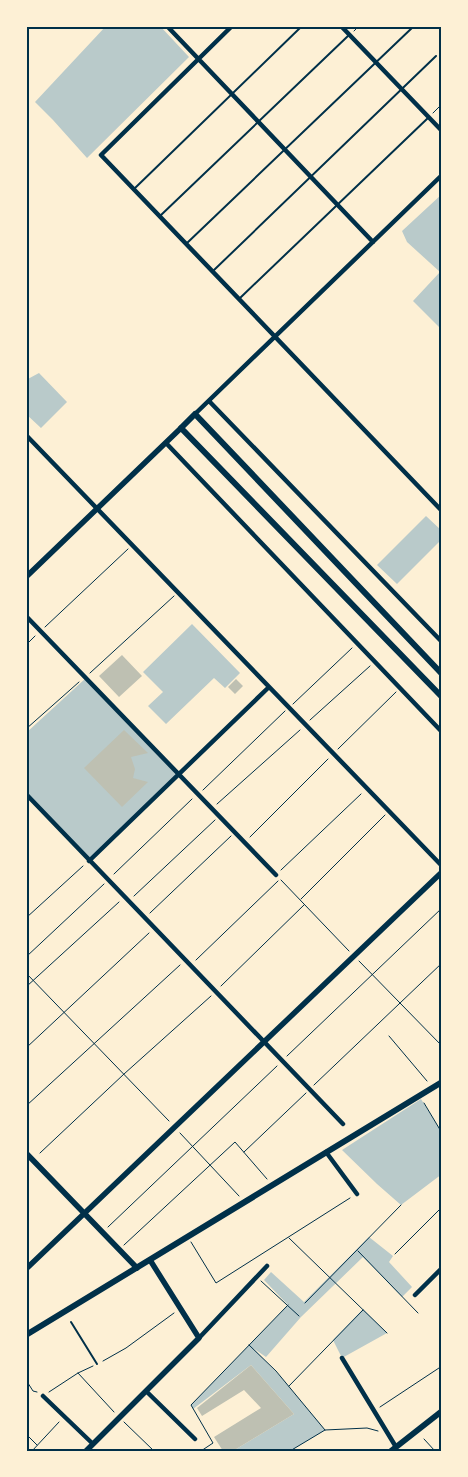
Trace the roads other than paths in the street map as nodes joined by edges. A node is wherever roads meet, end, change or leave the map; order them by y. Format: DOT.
graph roads {
  1 [pos="167,26"];
  2 [pos="232,26"];
  3 [pos="302,26"];
  4 [pos="341,26"];
  5 [pos="414,26"];
  6 [pos="349,35"];
  7 [pos="436,56"];
  8 [pos="199,59"];
  9 [pos="376,62"];
  10 [pos="402,89"];
  11 [pos="232,94"];
  12 [pos="429,117"];
  13 [pos="258,122"];
  14 [pos="442,131"];
  15 [pos="285,149"];
  16 [pos="442,176"];
  17 [pos="311,177"];
  18 [pos="134,189"];
  19 [pos="338,205"];
  20 [pos="160,216"];
  21 [pos="373,242"];
  22 [pos="186,244"];
  23 [pos="213,271"];
  24 [pos="239,299"];
  25 [pos="276,337"];
  26 [pos="209,401"];
  27 [pos="195,414"];
  28 [pos="181,428"];
  29 [pos="26,435"];
  30 [pos="166,443"];
  31 [pos="97,509"];
  32 [pos="442,511"];
  33 [pos="26,577"];
  34 [pos="26,616"];
  35 [pos="442,642"];
  36 [pos="442,674"];
  37 [pos="269,687"];
  38 [pos="442,698"];
  39 [pos="442,732"];
  40 [pos="180,774"];
  41 [pos="26,794"];
  42 [pos="89,860"];
  43 [pos="442,866"];
  44 [pos="442,872"];
  45 [pos="276,874"];
  46 [pos="264,1042"];
  47 [pos="442,1082"];
  48 [pos="343,1124"];
  49 [pos="326,1152"];
  50 [pos="26,1153"];
  51 [pos="357,1194"];
  52 [pos="85,1214"];
  53 [pos="150,1260"];
  54 [pos="267,1266"];
  55 [pos="137,1268"];
  56 [pos="442,1268"];
  57 [pos="26,1269"];
  58 [pos="415,1296"];
  59 [pos="71,1322"];
  60 [pos="26,1335"];
  61 [pos="199,1338"];
  62 [pos="342,1358"];
  63 [pos="97,1364"];
  64 [pos="146,1390"];
  65 [pos="43,1396"];
  66 [pos="442,1411"];
  67 [pos="195,1440"];
  68 [pos="93,1444"];
  69 [pos="393,1449"];
  70 [pos="86,1451"];
  1 -- 8 [label="street"];
  2 -- 8 [label="street"];
  3 -- 11 [label="lane"];
  4 -- 6 [label="street"];
  5 -- 9 [label="lane"];
  6 -- 9 [label="street"];
  6 -- 13 [label="lane"];
  7 -- 10 [label="lane"];
  8 -- 11 [label="street"];
  8 -- 18 [label="street"];
  9 -- 10 [label="street"];
  9 -- 15 [label="lane"];
  10 -- 12 [label="street"];
  10 -- 17 [label="lane"];
  11 -- 13 [label="street"];
  11 -- 18 [label="lane"];
  12 -- 14 [label="street"];
  12 -- 19 [label="lane"];
  13 -- 15 [label="street"];
  13 -- 20 [label="lane"];
  15 -- 17 [label="street"];
  15 -- 22 [label="lane"];
  16 -- 21 [label="street"];
  17 -- 19 [label="street"];
  17 -- 23 [label="lane"];
  18 -- 20 [label="street"];
  19 -- 21 [label="street"];
  19 -- 24 [label="lane"];
  20 -- 22 [label="street"];
  21 -- 25 [label="street"];
  22 -- 23 [label="street"];
  23 -- 24 [label="street"];
  24 -- 25 [label="street"];
  25 -- 26 [label="street"];
  25 -- 32 [label="street"];
  26 -- 27 [label="street"];
  26 -- 35 [label="street"];
  27 -- 28 [label="main road"];
  27 -- 36 [label="main road"];
  28 -- 30 [label="street"];
  28 -- 38 [label="main road"];
  29 -- 31 [label="street"];
  30 -- 31 [label="street"];
  30 -- 39 [label="street"];
  31 -- 33 [label="street"];
  31 -- 37 [label="street"];
  34 -- 40 [label="street"];
  37 -- 40 [label="street"];
  37 -- 43 [label="street"];
  40 -- 42 [label="street"];
  40 -- 45 [label="street"];
  41 -- 42 [label="street"];
  42 -- 46 [label="street"];
  44 -- 46 [label="street"];
  46 -- 48 [label="street"];
  46 -- 52 [label="street"];
  47 -- 49 [label="main road"];
  49 -- 51 [label="street"];
  49 -- 53 [label="main road"];
  50 -- 52 [label="street"];
  52 -- 55 [label="street"];
  52 -- 57 [label="street"];
  53 -- 55 [label="main road"];
  53 -- 61 [label="street"];
  54 -- 61 [label="street"];
  55 -- 60 [label="main road"];
  56 -- 58 [label="street"];
  59 -- 63 [label="lane"];
  61 -- 64 [label="street"];
  62 -- 69 [label="street"];
  64 -- 67 [label="street"];
  64 -- 68 [label="street"];
  65 -- 68 [label="street"];
  66 -- 69 [label="main road"];
  68 -- 70 [label="street"];
}
